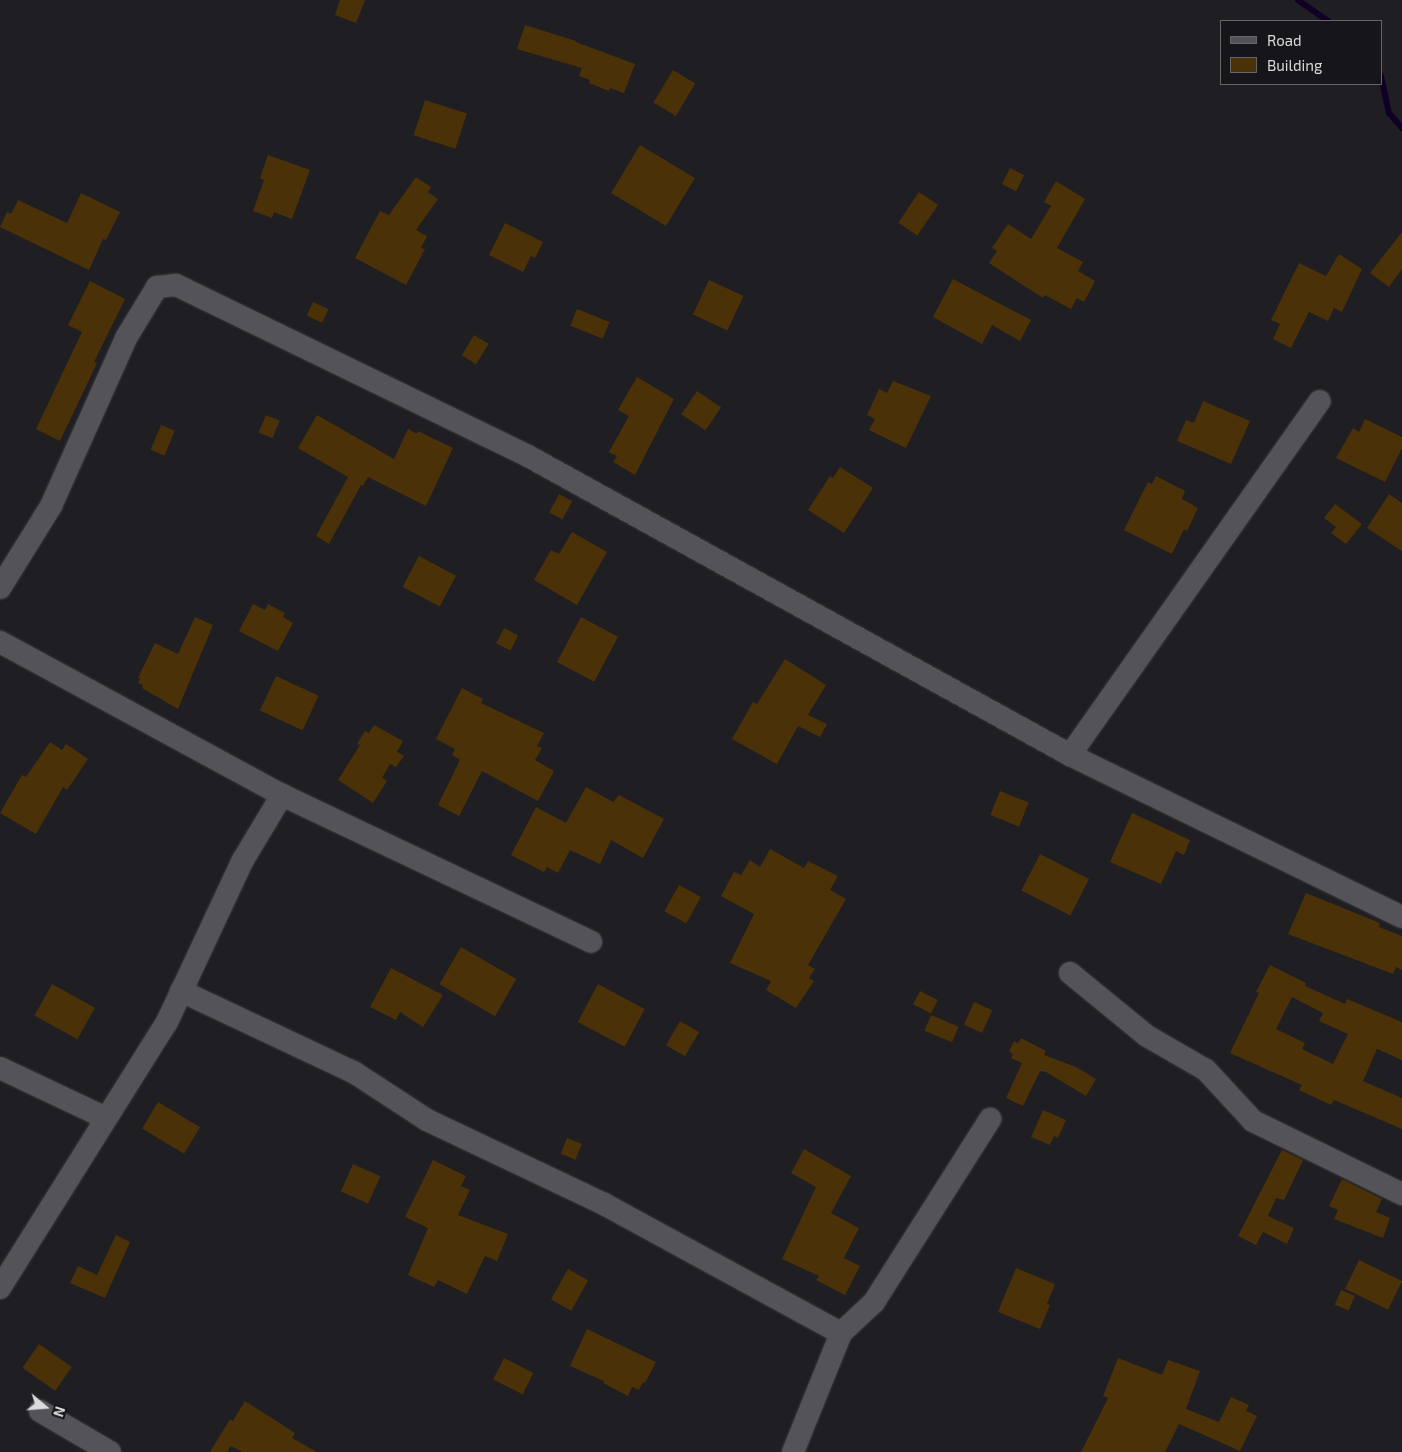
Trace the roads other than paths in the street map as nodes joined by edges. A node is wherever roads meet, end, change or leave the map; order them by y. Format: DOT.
graph roads {
  1 [pos="1320,401"];
  2 [pos="2,578"];
  3 [pos="0,642"];
  4 [pos="1070,755"];
  5 [pos="282,796"];
  6 [pos="1402,917"];
  7 [pos="591,942"];
  8 [pos="1070,973"];
  9 [pos="181,991"];
  10 [pos="0,1068"];
  11 [pos="106,1118"];
  12 [pos="990,1119"];
  13 [pos="1402,1194"];
  14 [pos="0,1288"];
  15 [pos="842,1333"];
  16 [pos="40,1411"];
  17 [pos="110,1452"];
  18 [pos="793,1452"];
  1 -- 4 [label="street"];
  2 -- 4 [label="street"];
  3 -- 5 [label="street"];
  4 -- 6 [label="street"];
  5 -- 7 [label="street"];
  5 -- 9 [label="street"];
  8 -- 13 [label="street"];
  9 -- 11 [label="street"];
  9 -- 15 [label="street"];
  10 -- 11 [label="street"];
  11 -- 14 [label="street"];
  12 -- 15 [label="street"];
  15 -- 18 [label="street"];
  16 -- 17 [label="street"];
}
